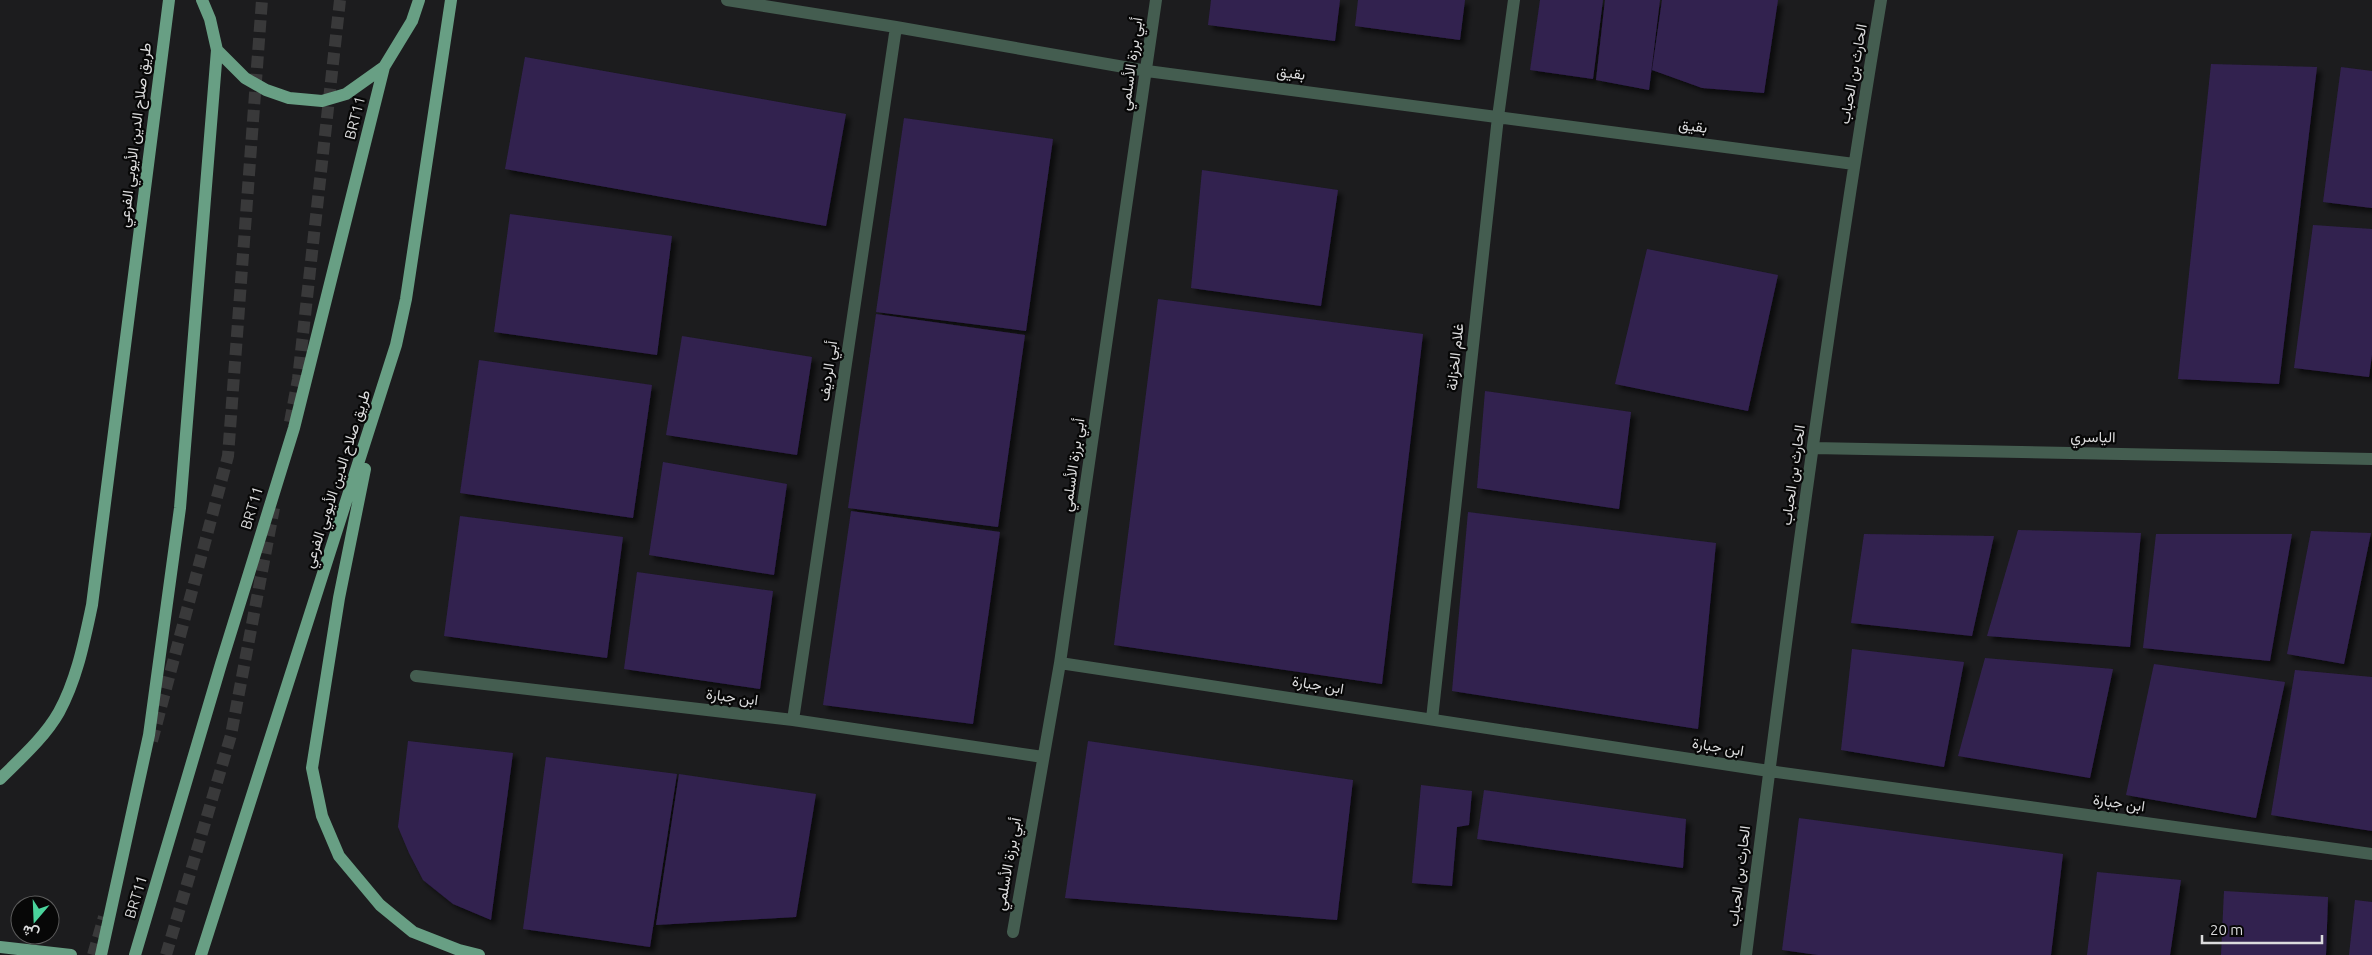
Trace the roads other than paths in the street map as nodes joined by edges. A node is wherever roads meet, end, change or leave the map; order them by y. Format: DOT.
graph roads {
  1 [pos="169,0"];
  2 [pos="202,0"];
  3 [pos="419,0"];
  4 [pos="452,0"];
  5 [pos="727,0"];
  6 [pos="1156,0"];
  7 [pos="1514,0"];
  8 [pos="1881,0"];
  9 [pos="896,27"];
  10 [pos="217,50"];
  11 [pos="384,67"];
  12 [pos="1147,71"];
  13 [pos="1498,116"];
  14 [pos="1854,164"];
  15 [pos="378,408"];
  16 [pos="1813,448"];
  17 [pos="2372,459"];
  18 [pos="1060,663"];
  19 [pos="416,676"];
  20 [pos="1432,719"];
  21 [pos="793,720"];
  22 [pos="1043,757"];
  23 [pos="1769,771"];
  24 [pos="0,780"];
  25 [pos="2372,854"];
  26 [pos="1013,932"];
  27 [pos="0,947"];
  28 [pos="71,955"];
  29 [pos="101,955"];
  30 [pos="135,955"];
  31 [pos="200,955"];
  32 [pos="479,955"];
  33 [pos="1746,955"];
  1 -- 24 [label="main road, طريق صلاح الدين الأيوبي الفرعي"];
  2 -- 10 [label="main road"];
  3 -- 11 [label="main road"];
  4 -- 15 [label="main road, طريق صلاح الدين الأيوبي الفرعي"];
  5 -- 9 [label="street, بقيق"];
  6 -- 12 [label="street, أبي برزة الأسلمي"];
  7 -- 13 [label="street, غلام الخزانة"];
  8 -- 14 [label="street, الحارث بن الحباب"];
  9 -- 12 [label="street, بقيق"];
  9 -- 21 [label="street, أبي الرديف"];
  10 -- 11 [label="main road"];
  10 -- 29 [label="main road, BRT11"];
  11 -- 30 [label="main road, BRT11"];
  12 -- 13 [label="street, بقيق"];
  12 -- 18 [label="street, أبي برزة الأسلمي"];
  13 -- 14 [label="street, بقيق"];
  13 -- 20 [label="street, غلام الخزانة"];
  14 -- 16 [label="street, الحارث بن الحباب"];
  15 -- 31 [label="main road, طريق صلاح الدين الأيوبي الفرعي"];
  15 -- 32 [label="main road"];
  16 -- 17 [label="street, الياسري"];
  16 -- 23 [label="street, الحارث بن الحباب"];
  18 -- 20 [label="street, ابن جبارة"];
  18 -- 22 [label="street, أبي برزة الأسلمي"];
  19 -- 21 [label="street, ابن جبارة"];
  20 -- 23 [label="street, ابن جبارة"];
  21 -- 22 [label="street, ابن جبارة"];
  22 -- 26 [label="street, أبي برزة الأسلمي"];
  23 -- 25 [label="street, ابن جبارة"];
  23 -- 33 [label="street, الحارث بن الحباب"];
  27 -- 28 [label="main road"];
}
